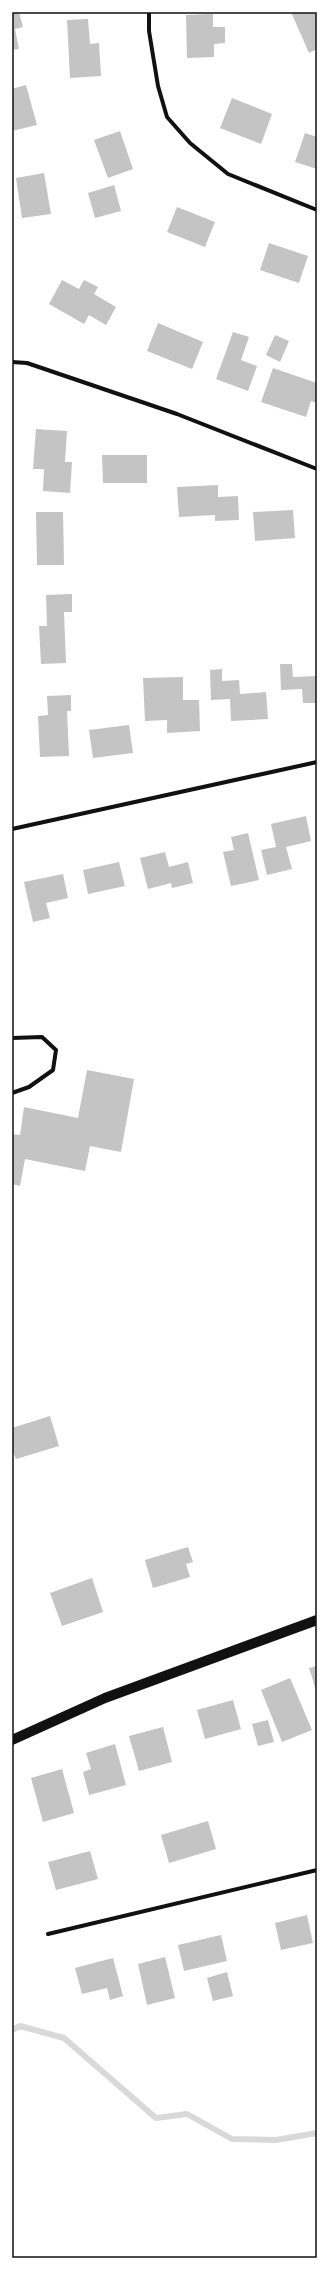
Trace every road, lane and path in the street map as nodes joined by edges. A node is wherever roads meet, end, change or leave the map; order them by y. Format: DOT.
graph roads {
  1 [pos="149,12"];
  2 [pos="317,210"];
  3 [pos="12,362"];
  4 [pos="317,468"];
  5 [pos="317,762"];
  6 [pos="12,829"];
  7 [pos="12,1038"];
  8 [pos="12,1092"];
  9 [pos="317,1620"];
  10 [pos="12,1740"];
  11 [pos="317,1870"];
  12 [pos="48,1934"];
  1 -- 2 [label="street"];
  3 -- 4 [label="street"];
  5 -- 6 [label="street"];
  7 -- 8 [label="street"];
  9 -- 10 [label="main road"];
  11 -- 12 [label="street"];
}
